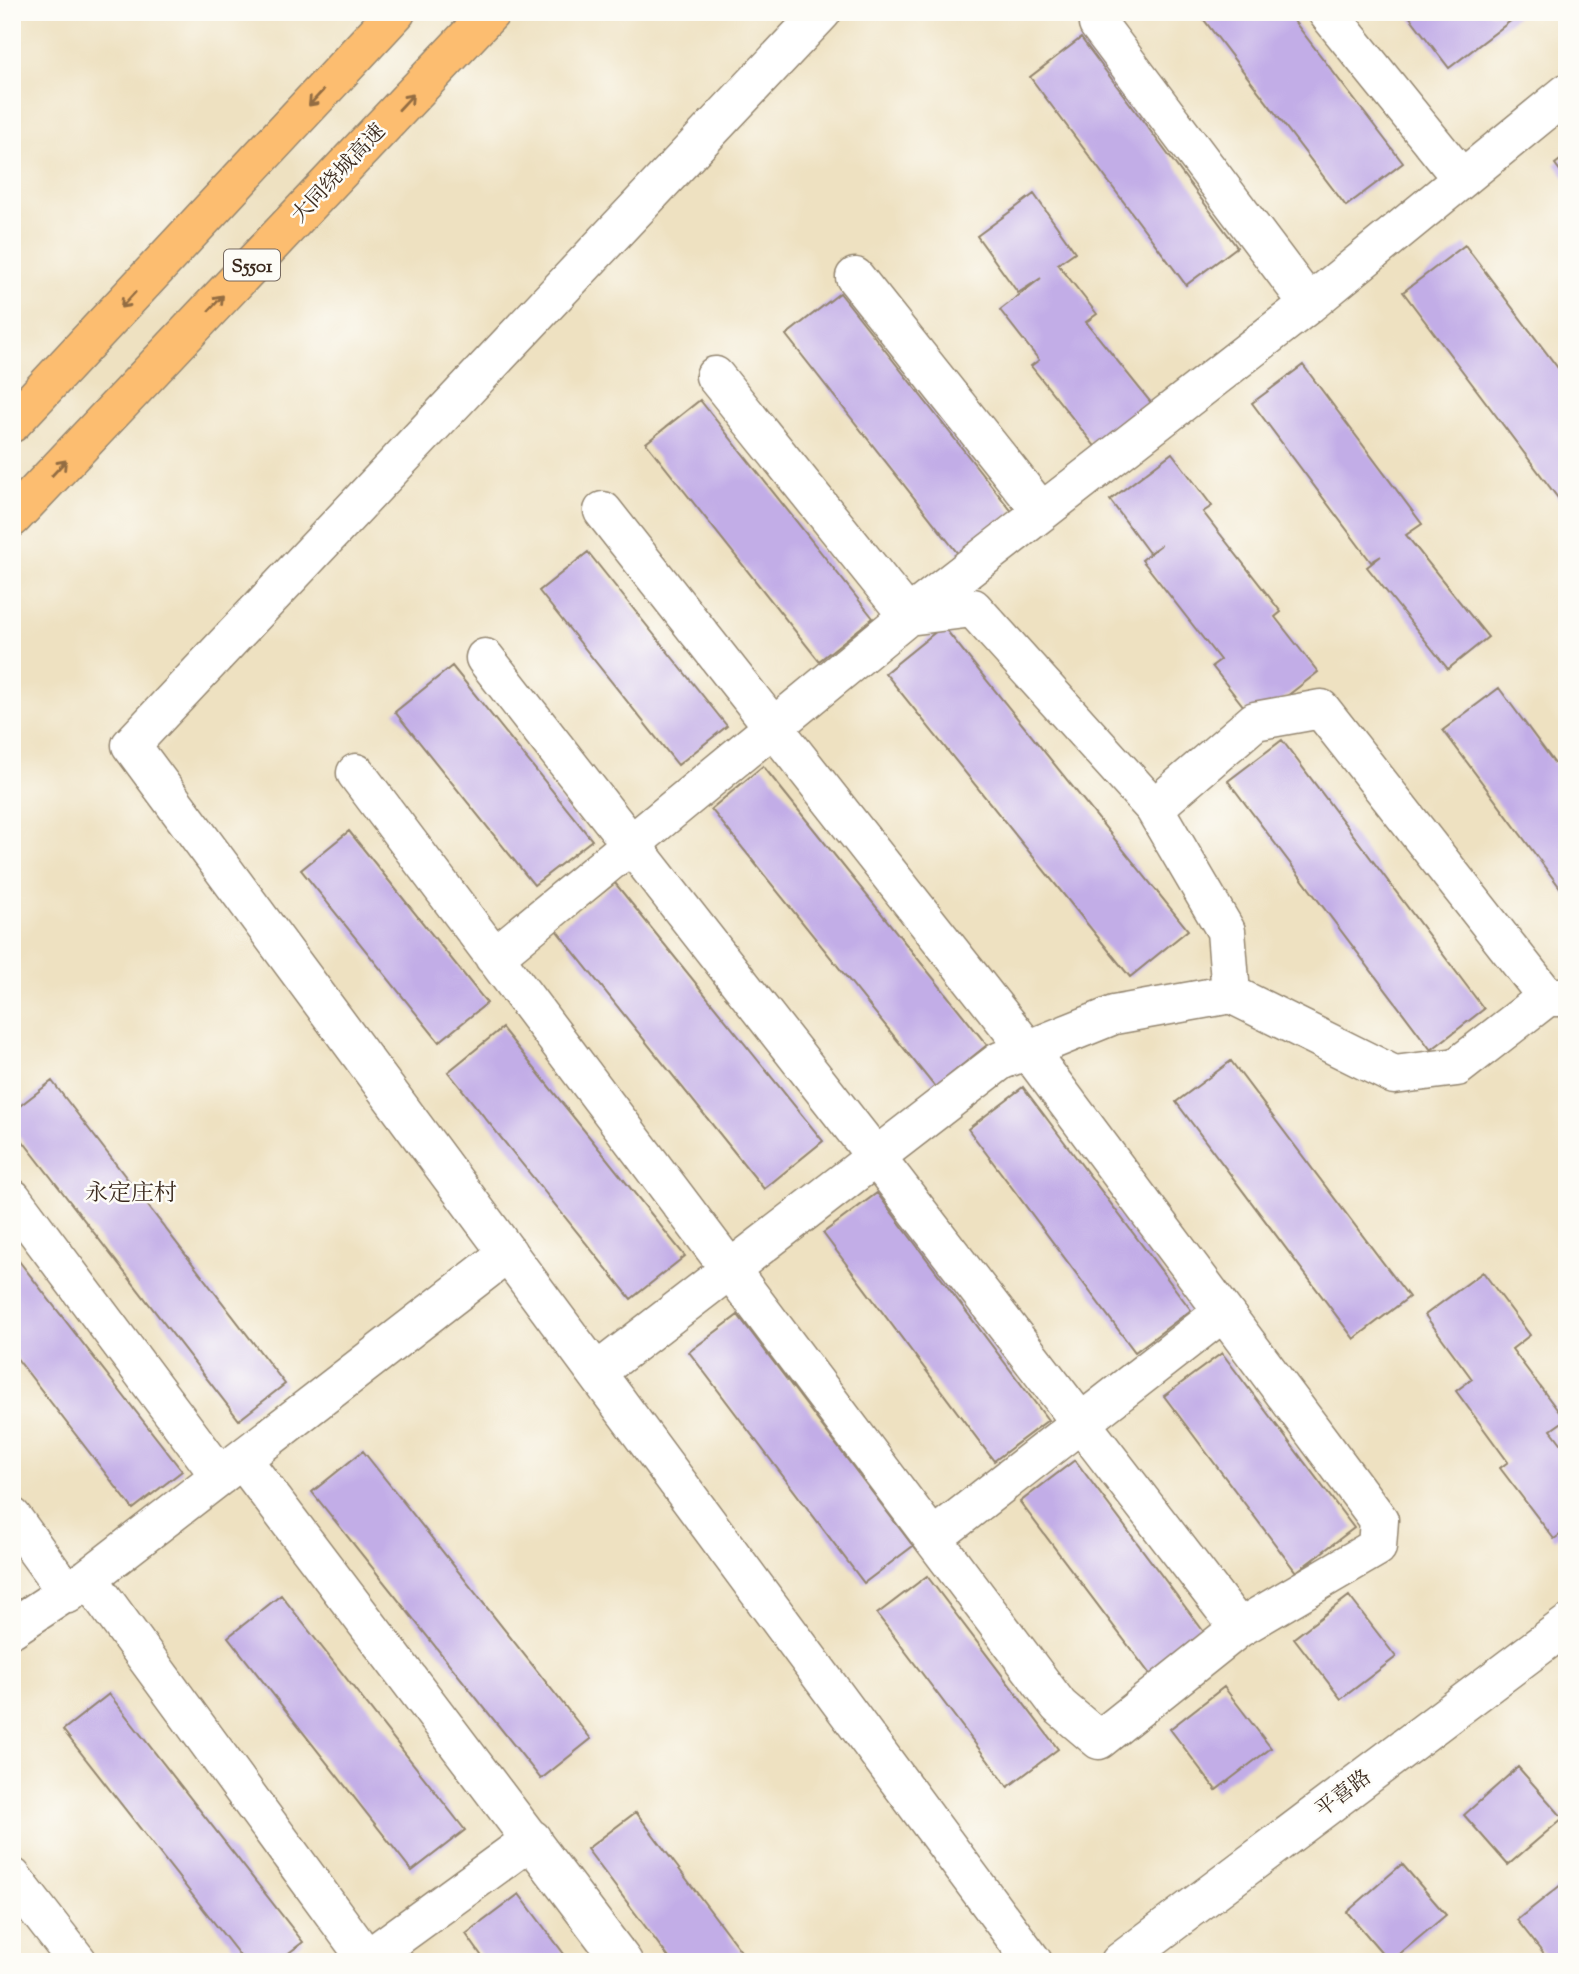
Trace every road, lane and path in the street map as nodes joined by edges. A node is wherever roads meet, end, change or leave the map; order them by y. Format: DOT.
graph roads {
  1 [pos="396,12"];
  2 [pos="491,12"];
  3 [pos="822,12"];
  4 [pos="1327,12"];
  5 [pos="1098,24"];
  6 [pos="1567,93"];
  7 [pos="1462,179"];
  8 [pos="855,277"];
  9 [pos="1309,303"];
  10 [pos="715,376"];
  11 [pos="12,423"];
  12 [pos="603,511"];
  13 [pos="1041,511"];
  14 [pos="12,518"];
  15 [pos="908,616"];
  16 [pos="485,658"];
  17 [pos="774,727"];
  18 [pos="356,773"];
  19 [pos="1154,808"];
  20 [pos="632,846"];
  21 [pos="494,957"];
  22 [pos="1231,994"];
  23 [pos="1557,997"];
  24 [pos="1028,1050"];
  25 [pos="876,1157"];
  26 [pos="12,1198"];
  27 [pos="508,1253"];
  28 [pos="731,1269"];
  29 [pos="1223,1312"];
  30 [pos="597,1373"];
  31 [pos="1081,1423"];
  32 [pos="231,1467"];
  33 [pos="12,1517"];
  34 [pos="933,1538"];
  35 [pos="78,1586"];
  36 [pos="1567,1625"];
  37 [pos="12,1628"];
  38 [pos="1239,1628"];
  39 [pos="532,1839"];
  40 [pos="12,1877"];
  41 [pos="366,1961"];
  42 [pos="78,1962"];
  43 [pos="623,1962"];
  44 [pos="1033,1962"];
  45 [pos="1120,1962"];
  1 -- 11 [label="highway, one-way"];
  14 -- 2 [label="highway, 大同绕城高速 / S5501, one-way"];
  3 -- 27 [label="street"];
  4 -- 7 [label="street"];
  5 -- 9 [label="street"];
  6 -- 7 [label="street"];
  7 -- 9 [label="street"];
  8 -- 13 [label="street"];
  9 -- 13 [label="street"];
  10 -- 15 [label="street"];
  12 -- 17 [label="street"];
  13 -- 15 [label="street"];
  15 -- 17 [label="street"];
  15 -- 19 [label="street"];
  16 -- 20 [label="street"];
  17 -- 20 [label="street"];
  17 -- 24 [label="street"];
  18 -- 21 [label="street"];
  19 -- 22 [label="street"];
  19 -- 23 [label="street"];
  20 -- 21 [label="street"];
  20 -- 25 [label="street"];
  21 -- 28 [label="street"];
  22 -- 23 [label="street"];
  22 -- 24 [label="street"];
  24 -- 25 [label="street"];
  24 -- 29 [label="street"];
  25 -- 28 [label="street"];
  25 -- 31 [label="street"];
  26 -- 32 [label="street"];
  27 -- 30 [label="street"];
  27 -- 32 [label="street"];
  28 -- 30 [label="street"];
  28 -- 34 [label="street"];
  29 -- 31 [label="street"];
  29 -- 38 [label="street"];
  30 -- 44 [label="street"];
  31 -- 34 [label="street"];
  31 -- 38 [label="street"];
  32 -- 35 [label="street"];
  32 -- 39 [label="street"];
  33 -- 35 [label="street"];
  34 -- 38 [label="street"];
  35 -- 37 [label="street"];
  35 -- 41 [label="street"];
  36 -- 45 [label="street, 平喜路"];
  39 -- 41 [label="street"];
  39 -- 43 [label="street"];
  40 -- 42 [label="street"];
}
